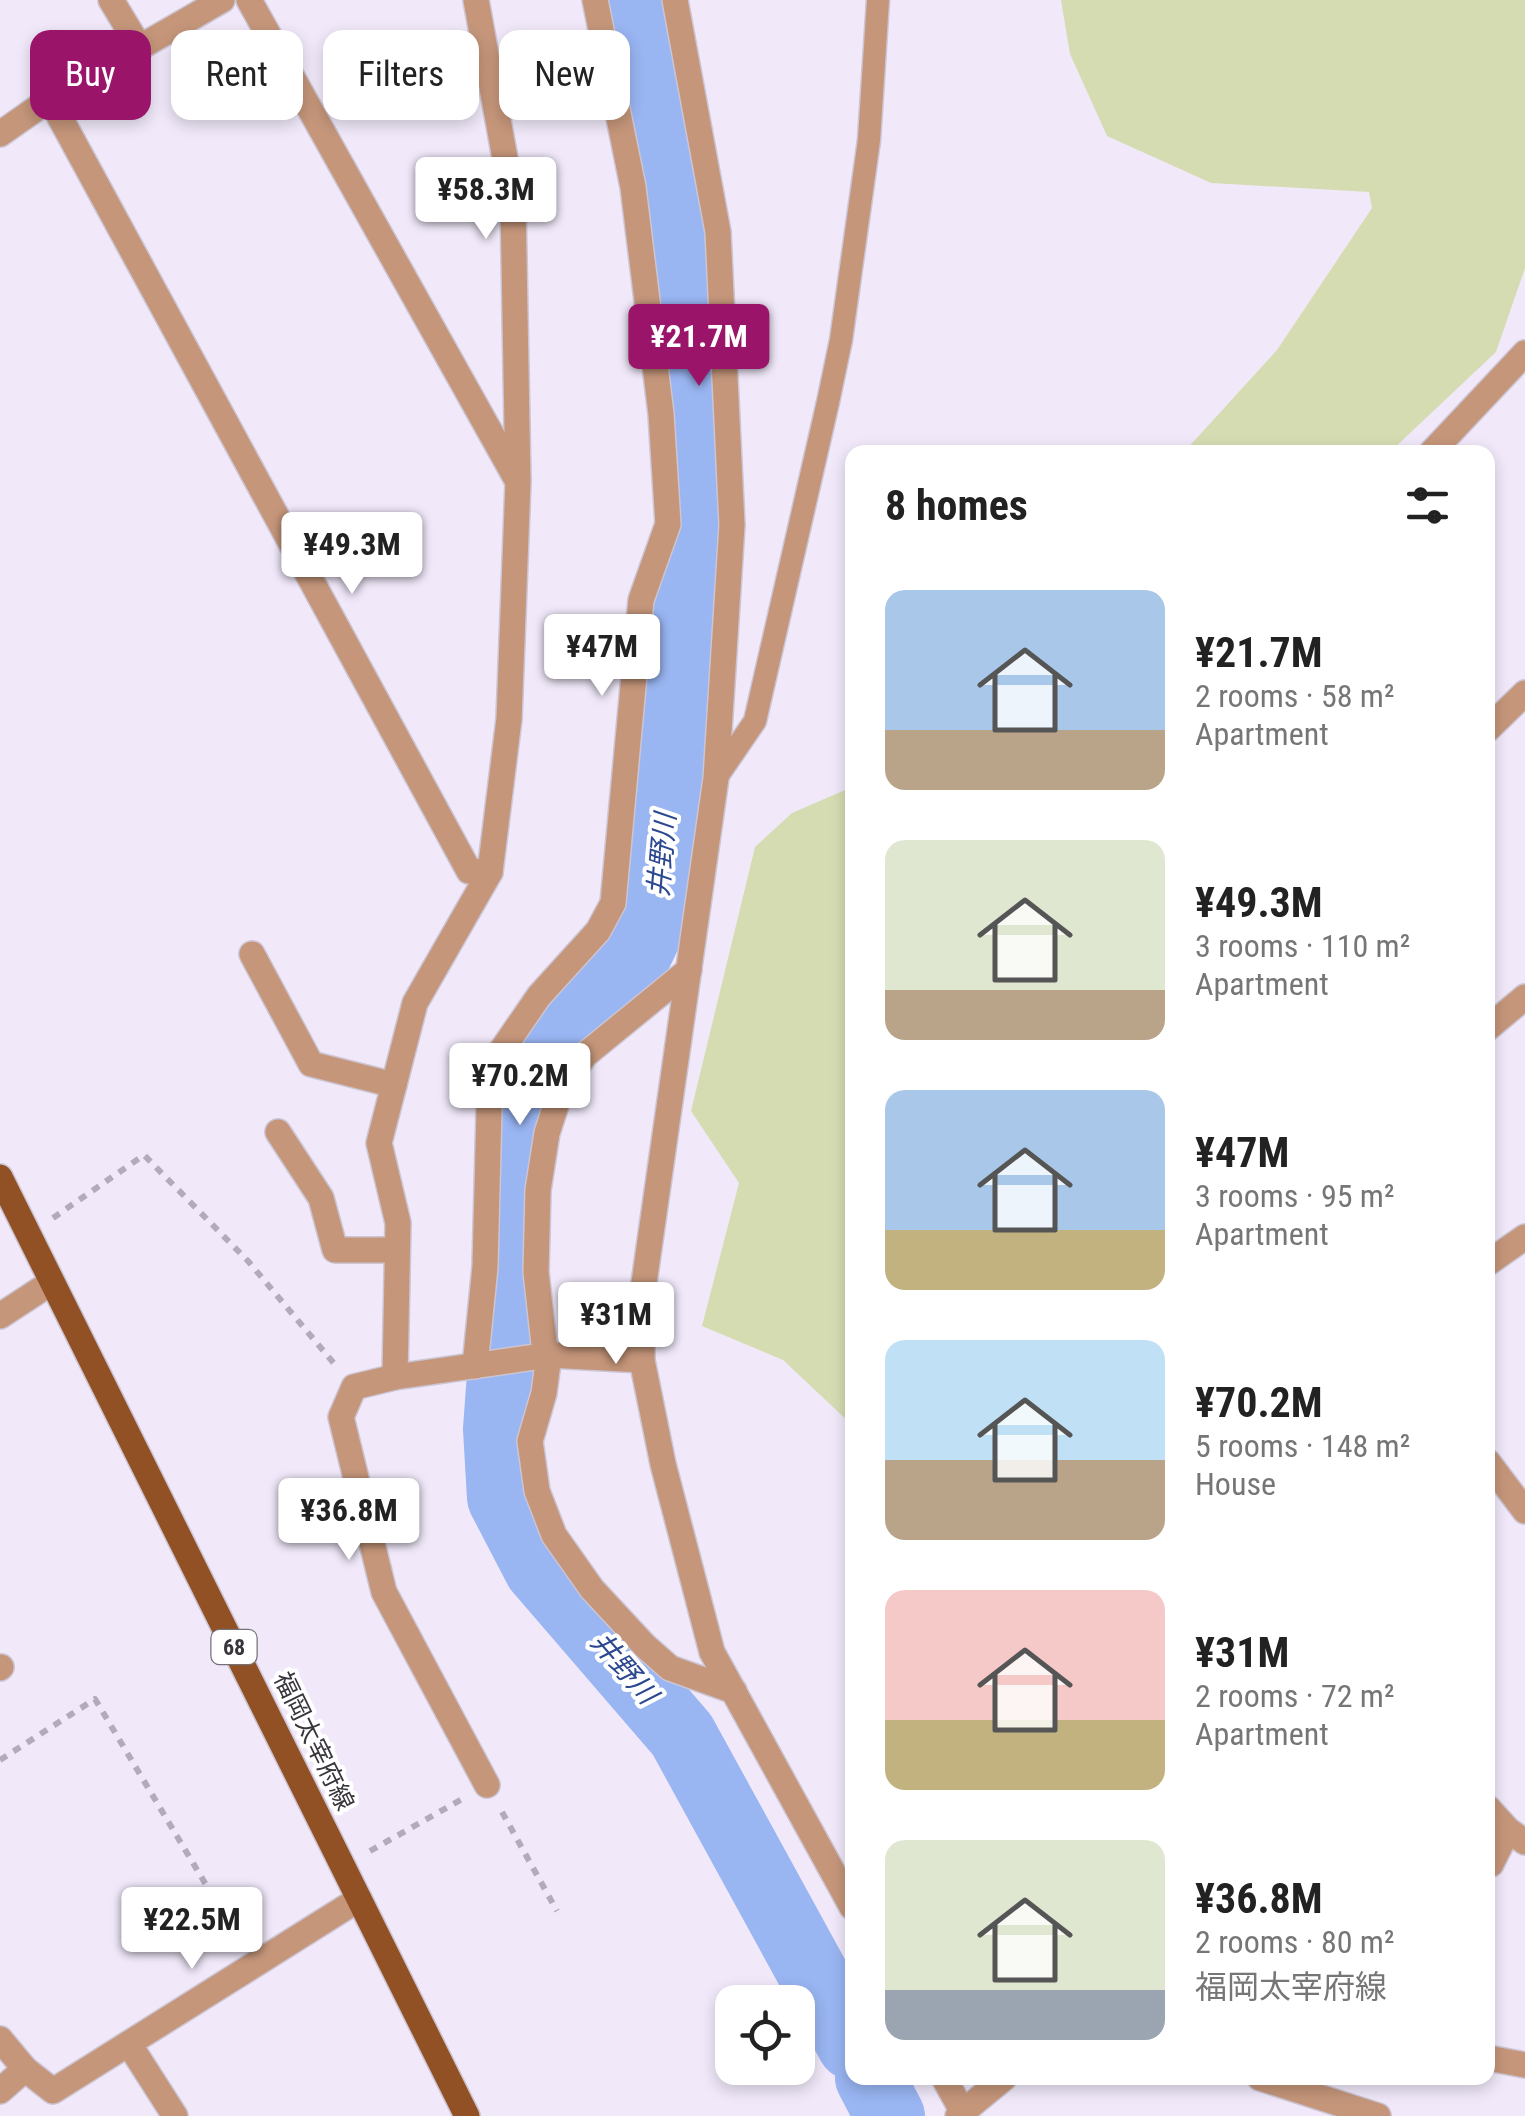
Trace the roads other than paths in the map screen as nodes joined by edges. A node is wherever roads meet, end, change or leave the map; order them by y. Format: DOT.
graph roads {
  1 [pos="111,0"];
  2 [pos="222,0"];
  3 [pos="248,0"];
  4 [pos="476,0"];
  5 [pos="595,0"];
  6 [pos="675,0"];
  7 [pos="878,0"];
  8 [pos="129,30"];
  9 [pos="151,42"];
  10 [pos="30,113"];
  11 [pos="61,120"];
  12 [pos="0,134"];
  13 [pos="1525,353"];
  14 [pos="1439,445"];
  15 [pos="518,482"];
  16 [pos="1525,693"];
  17 [pos="1495,722"];
  18 [pos="716,778"];
  19 [pos="490,872"];
  20 [pos="252,954"];
  21 [pos="689,970"];
  22 [pos="1525,996"];
  23 [pos="1495,1022"];
  24 [pos="394,1085"];
  25 [pos="278,1132"];
  26 [pos="0,1177"];
  27 [pos="1525,1237"];
  28 [pos="397,1250"];
  29 [pos="1495,1257"];
  30 [pos="52,1282"];
  31 [pos="0,1316"];
  32 [pos="549,1355"];
  33 [pos="642,1360"];
  34 [pos="474,1366"];
  35 [pos="395,1377"];
  36 [pos="1495,1471"];
  37 [pos="1525,1510"];
  38 [pos="734,1691"];
  39 [pos="487,1785"];
  40 [pos="1495,1815"];
  41 [pos="1516,1836"];
  42 [pos="1495,1860"];
  43 [pos="845,1894"];
  44 [pos="359,1899"];
  45 [pos="0,2039"];
  46 [pos="129,2044"];
  47 [pos="1495,2059"];
  48 [pos="1525,2064"];
  49 [pos="24,2069"];
  50 [pos="947,2085"];
  51 [pos="996,2085"];
  52 [pos="1282,2085"];
  53 [pos="0,2091"];
  54 [pos="962,2115"];
  55 [pos="175,2116"];
  56 [pos="467,2116"];
  57 [pos="1378,2116"];
  1 -- 8 [label="street"];
  2 -- 9 [label="street"];
  3 -- 15 [label="street"];
  4 -- 15 [label="street"];
  5 -- 34 [label="street"];
  6 -- 18 [label="street"];
  7 -- 18 [label="lane"];
  10 -- 12 [label="street"];
  11 -- 19 [label="street"];
  13 -- 14 [label="street"];
  15 -- 19 [label="street"];
  16 -- 17 [label="street"];
  18 -- 21 [label="street"];
  19 -- 24 [label="street"];
  20 -- 24 [label="street"];
  21 -- 32 [label="street"];
  21 -- 33 [label="street"];
  22 -- 23 [label="street"];
  24 -- 28 [label="street"];
  25 -- 28 [label="street"];
  26 -- 30 [label="main road, 福岡太宰府線 / 68"];
  27 -- 29 [label="street"];
  28 -- 35 [label="street"];
  30 -- 31 [label="street"];
  30 -- 44 [label="main road, 福岡太宰府線 / 68"];
  32 -- 33 [label="street"];
  32 -- 34 [label="street"];
  32 -- 38 [label="street"];
  33 -- 38 [label="street"];
  34 -- 35 [label="street"];
  35 -- 39 [label="street"];
  36 -- 37 [label="street"];
  38 -- 43 [label="street"];
  40 -- 41 [label="street"];
  41 -- 42 [label="street"];
  44 -- 46 [label="street"];
  44 -- 56 [label="main road, 福岡太宰府線 / 68"];
  45 -- 49 [label="street"];
  46 -- 49 [label="street"];
  46 -- 55 [label="street"];
  47 -- 48 [label="street"];
  49 -- 53 [label="street"];
  50 -- 54 [label="street"];
  51 -- 54 [label="street"];
  52 -- 57 [label="street"];
}
